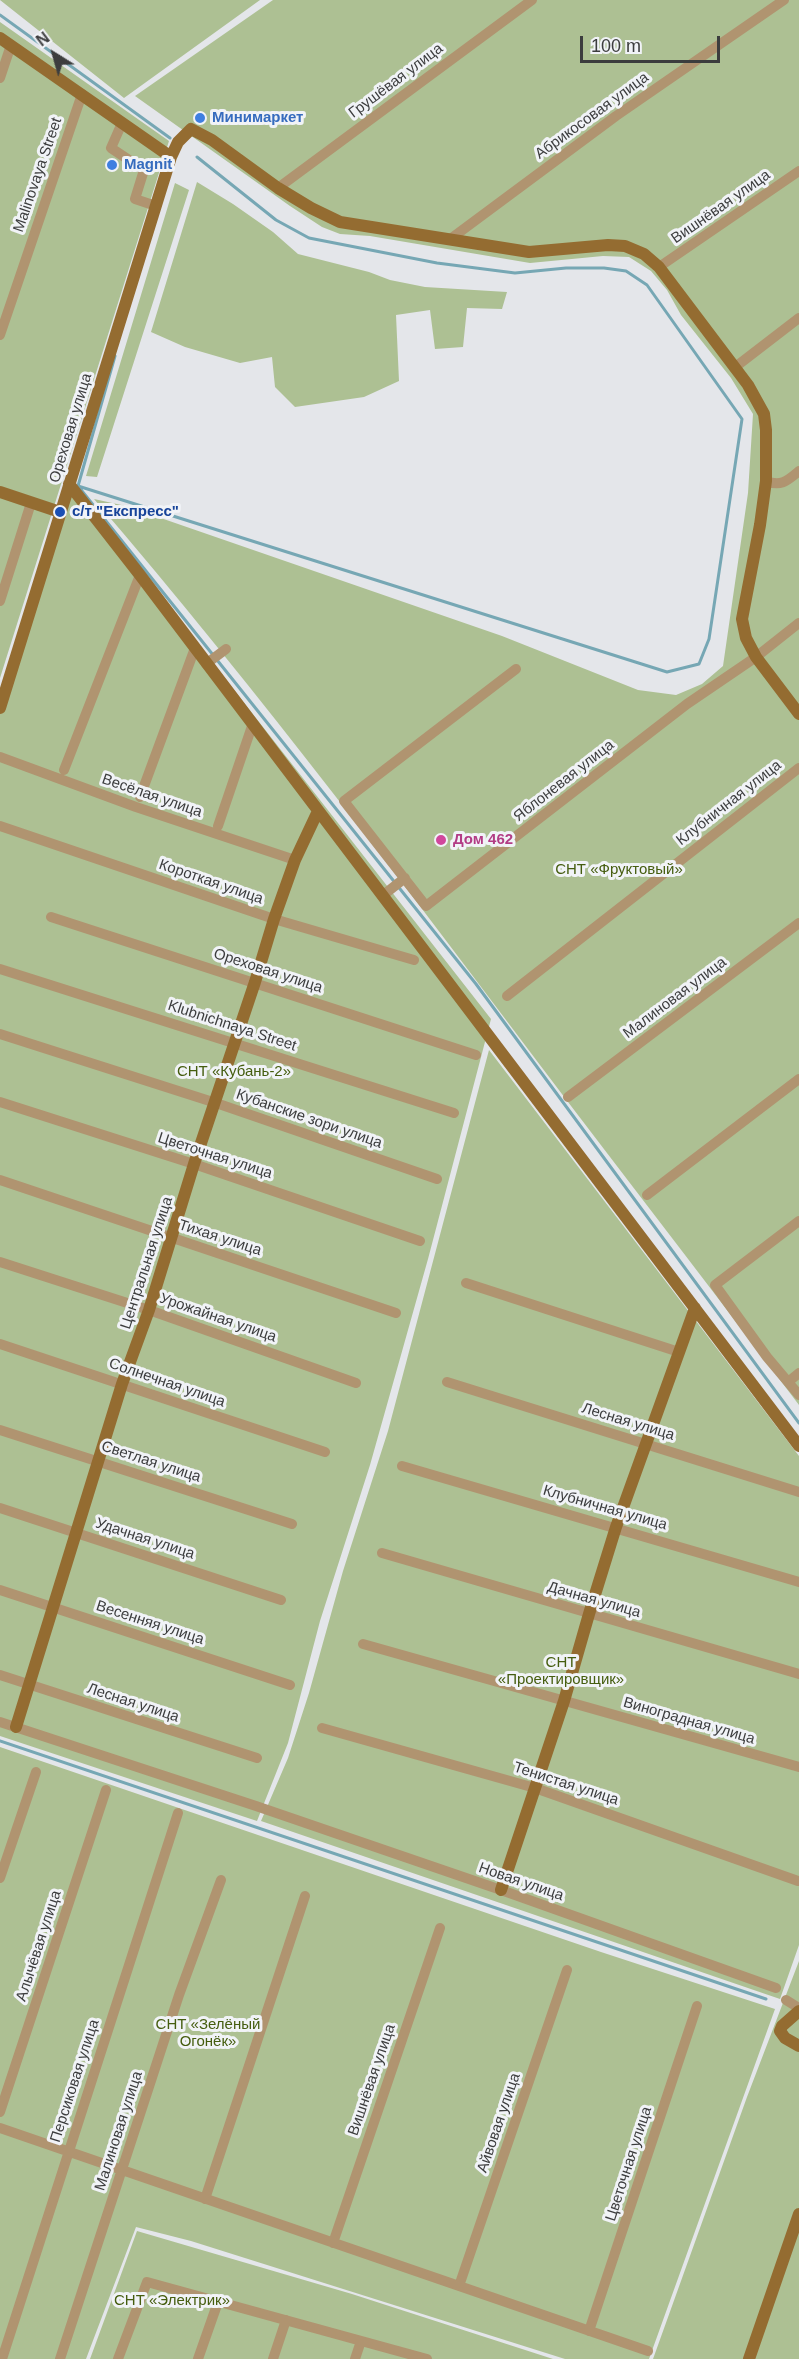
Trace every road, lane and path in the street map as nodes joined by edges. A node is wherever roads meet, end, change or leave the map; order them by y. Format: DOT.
graph roads {
  1 [pos="532,0"];
  2 [pos="784,0"];
  3 [pos="5,41"];
  4 [pos="0,78"];
  5 [pos="82,94"];
  6 [pos="122,123"];
  7 [pos="171,157"];
  8 [pos="799,171"];
  9 [pos="278,188"];
  10 [pos="156,206"];
  11 [pos="448,240"];
  12 [pos="659,267"];
  13 [pos="799,318"];
  14 [pos="0,335"];
  15 [pos="734,368"];
  16 [pos="799,471"];
  17 [pos="766,481"];
  18 [pos="69,484"];
  19 [pos="0,492"];
  20 [pos="31,503"];
  21 [pos="60,512"];
  22 [pos="140,575"];
  23 [pos="0,602"];
  24 [pos="799,623"];
  25 [pos="195,648"];
  26 [pos="756,657"];
  27 [pos="516,669"];
  28 [pos="0,708"];
  29 [pos="799,714"];
  30 [pos="252,726"];
  31 [pos="0,757"];
  32 [pos="799,768"];
  33 [pos="64,770"];
  34 [pos="140,797"];
  35 [pos="318,811"];
  36 [pos="0,826"];
  37 [pos="218,826"];
  38 [pos="295,860"];
  39 [pos="399,882"];
  40 [pos="382,896"];
  41 [pos="51,917"];
  42 [pos="274,919"];
  43 [pos="799,923"];
  44 [pos="414,960"];
  45 [pos="0,969"];
  46 [pos="255,982"];
  47 [pos="507,996"];
  48 [pos="0,1034"];
  49 [pos="235,1042"];
  50 [pos="476,1055"];
  51 [pos="799,1079"];
  52 [pos="568,1097"];
  53 [pos="0,1102"];
  54 [pos="216,1103"];
  55 [pos="454,1113"];
  56 [pos="194,1164"];
  57 [pos="437,1179"];
  58 [pos="0,1180"];
  59 [pos="647,1195"];
  60 [pos="799,1222"];
  61 [pos="172,1238"];
  62 [pos="420,1241"];
  63 [pos="0,1262"];
  64 [pos="466,1283"];
  65 [pos="695,1308"];
  66 [pos="149,1310"];
  67 [pos="396,1312"];
  68 [pos="0,1344"];
  69 [pos="679,1352"];
  70 [pos="799,1373"];
  71 [pos="447,1382"];
  72 [pos="788,1382"];
  73 [pos="356,1383"];
  74 [pos="122,1384"];
  75 [pos="799,1395"];
  76 [pos="0,1430"];
  77 [pos="648,1443"];
  78 [pos="798,1444"];
  79 [pos="325,1452"];
  80 [pos="98,1460"];
  81 [pos="402,1466"];
  82 [pos="799,1492"];
  83 [pos="0,1508"];
  84 [pos="292,1524"];
  85 [pos="616,1527"];
  86 [pos="76,1532"];
  87 [pos="382,1553"];
  88 [pos="799,1582"];
  89 [pos="0,1590"];
  90 [pos="281,1600"];
  91 [pos="53,1607"];
  92 [pos="589,1614"];
  93 [pos="363,1644"];
  94 [pos="799,1674"];
  95 [pos="0,1675"];
  96 [pos="30,1685"];
  97 [pos="290,1685"];
  98 [pos="564,1701"];
  99 [pos="0,1722"];
  100 [pos="16,1727"];
  101 [pos="322,1728"];
  102 [pos="257,1758"];
  103 [pos="799,1767"];
  104 [pos="36,1772"];
  105 [pos="535,1788"];
  106 [pos="106,1790"];
  107 [pos="178,1813"];
  108 [pos="0,1878"];
  109 [pos="221,1880"];
  110 [pos="798,1881"];
  111 [pos="501,1890"];
  112 [pos="305,1896"];
  113 [pos="440,1928"];
  114 [pos="567,1970"];
  115 [pos="776,1988"];
  116 [pos="786,2000"];
  117 [pos="697,2006"];
  118 [pos="799,2010"];
  119 [pos="799,2046"];
  120 [pos="0,2112"];
  121 [pos="0,2128"];
  122 [pos="68,2152"];
  123 [pos="121,2170"];
  124 [pos="205,2199"];
  125 [pos="799,2214"];
  126 [pos="333,2243"];
  127 [pos="459,2286"];
  128 [pos="218,2302"];
  129 [pos="286,2320"];
  130 [pos="589,2331"];
  131 [pos="361,2341"];
  132 [pos="648,2351"];
  133 [pos="2,2359"];
  134 [pos="60,2359"];
  135 [pos="118,2359"];
  136 [pos="198,2359"];
  137 [pos="273,2359"];
  138 [pos="355,2359"];
  139 [pos="427,2359"];
  140 [pos="749,2359"];
  1 -- 9 [label="street, Грушёвая улица"];
  2 -- 11 [label="street, Абрикосовая улица"];
  3 -- 4 [label="street"];
  3 -- 5 [label="street"];
  5 -- 6 [label="street"];
  5 -- 14 [label="street, Malinovaya Street"];
  6 -- 7 [label="street"];
  6 -- 10 [label="street"];
  7 -- 9 [label="street, Ореховая улица"];
  7 -- 10 [label="street, Ореховая улица"];
  8 -- 12 [label="street, Вишнёвая улица"];
  9 -- 11 [label="street"];
  10 -- 18 [label="street, Ореховая улица"];
  11 -- 12 [label="street"];
  12 -- 15 [label="street"];
  13 -- 15 [label="street"];
  15 -- 17 [label="street"];
  16 -- 17 [label="street"];
  17 -- 26 [label="street"];
  18 -- 21 [label="street, Ореховая улица"];
  18 -- 22 [label="street"];
  19 -- 20 [label="street"];
  20 -- 21 [label="street"];
  20 -- 23 [label="street"];
  21 -- 28 [label="street, Ореховая улица"];
  22 -- 25 [label="street"];
  22 -- 33 [label="street"];
  24 -- 26 [label="street, Яблоневая улица"];
  25 -- 30 [label="street"];
  25 -- 34 [label="street"];
  26 -- 29 [label="street"];
  26 -- 39 [label="street, Яблоневая улица"];
  27 -- 39 [label="street, Яблоневая улица"];
  30 -- 35 [label="street"];
  30 -- 37 [label="street"];
  31 -- 38 [label="street, Весёлая улица"];
  32 -- 47 [label="street, Клубничная улица"];
  35 -- 38 [label="street, Центральная улица"];
  35 -- 40 [label="street"];
  36 -- 42 [label="street, Короткая улица"];
  38 -- 42 [label="street, Центральная улица"];
  39 -- 40 [label="street"];
  40 -- 65 [label="street"];
  41 -- 46 [label="street, Ореховая улица"];
  42 -- 44 [label="street, Короткая улица"];
  42 -- 46 [label="street, Центральная улица"];
  43 -- 52 [label="street, Малиновая улица"];
  45 -- 49 [label="street, Klubnichnaya Street"];
  46 -- 49 [label="street, Центральная улица"];
  46 -- 50 [label="street, Ореховая улица"];
  48 -- 54 [label="street, Кубанские зори улица"];
  49 -- 54 [label="street, Центральная улица"];
  49 -- 55 [label="street, Klubnichnaya Street"];
  51 -- 59 [label="street"];
  53 -- 56 [label="street, Цветочная улица"];
  54 -- 56 [label="street, Центральная улица"];
  54 -- 57 [label="street, Кубанские зори улица"];
  56 -- 61 [label="street, Центральная улица"];
  56 -- 62 [label="street, Цветочная улица"];
  58 -- 61 [label="street, Тихая улица"];
  60 -- 72 [label="street"];
  61 -- 66 [label="street, Центральная улица"];
  61 -- 67 [label="street, Тихая улица"];
  63 -- 66 [label="street, Урожайная улица"];
  64 -- 69 [label="street"];
  65 -- 69 [label="street"];
  65 -- 78 [label="street"];
  66 -- 73 [label="street, Урожайная улица"];
  66 -- 74 [label="street, Центральная улица"];
  68 -- 74 [label="street, Солнечная улица"];
  69 -- 77 [label="street"];
  70 -- 72 [label="street"];
  71 -- 77 [label="street, Лесная улица"];
  72 -- 75 [label="street"];
  74 -- 79 [label="street, Солнечная улица"];
  74 -- 80 [label="street, Центральная улица"];
  76 -- 80 [label="street, Светлая улица"];
  77 -- 82 [label="street, Лесная улица"];
  77 -- 85 [label="street"];
  80 -- 84 [label="street, Светлая улица"];
  80 -- 86 [label="street, Центральная улица"];
  81 -- 85 [label="street, Клубничная улица"];
  83 -- 86 [label="street, Удачная улица"];
  85 -- 88 [label="street, Клубничная улица"];
  85 -- 92 [label="street"];
  86 -- 90 [label="street, Удачная улица"];
  86 -- 91 [label="street, Центральная улица"];
  87 -- 92 [label="street, Дачная улица"];
  89 -- 91 [label="street, Весенняя улица"];
  91 -- 96 [label="street, Центральная улица"];
  91 -- 97 [label="street, Весенняя улица"];
  92 -- 94 [label="street, Дачная улица"];
  92 -- 98 [label="street"];
  93 -- 98 [label="street, Виноградная улица"];
  95 -- 96 [label="street, Лесная улица"];
  96 -- 100 [label="street, Центральная улица"];
  96 -- 102 [label="street, Лесная улица"];
  98 -- 103 [label="street, Виноградная улица"];
  98 -- 105 [label="street"];
  99 -- 100 [label="street, Новая улица"];
  100 -- 111 [label="street, Новая улица"];
  101 -- 105 [label="street, Тенистая улица"];
  104 -- 108 [label="street"];
  105 -- 110 [label="street, Тенистая улица"];
  105 -- 111 [label="street"];
  106 -- 120 [label="street, Алычёвая улица"];
  107 -- 122 [label="street, Персиковая улица"];
  109 -- 123 [label="street, Малиновая улица"];
  111 -- 115 [label="street, Новая улица"];
  112 -- 124 [label="street"];
  113 -- 126 [label="street, Вишнёвая улица"];
  114 -- 127 [label="street, Айвовая улица"];
  116 -- 118 [label="street"];
  117 -- 130 [label="street, Цветочная улица"];
  118 -- 119 [label="street"];
  121 -- 122 [label="street"];
  122 -- 123 [label="street"];
  122 -- 133 [label="street, Персиковая улица"];
  123 -- 124 [label="street"];
  123 -- 134 [label="street, Малиновая улица"];
  124 -- 126 [label="street"];
  125 -- 140 [label="street"];
  126 -- 127 [label="street"];
  127 -- 130 [label="street"];
  128 -- 129 [label="street"];
  128 -- 135 [label="street"];
  128 -- 136 [label="street"];
  129 -- 131 [label="street"];
  129 -- 137 [label="street"];
  130 -- 132 [label="street"];
  131 -- 138 [label="street"];
  131 -- 139 [label="street"];
}
